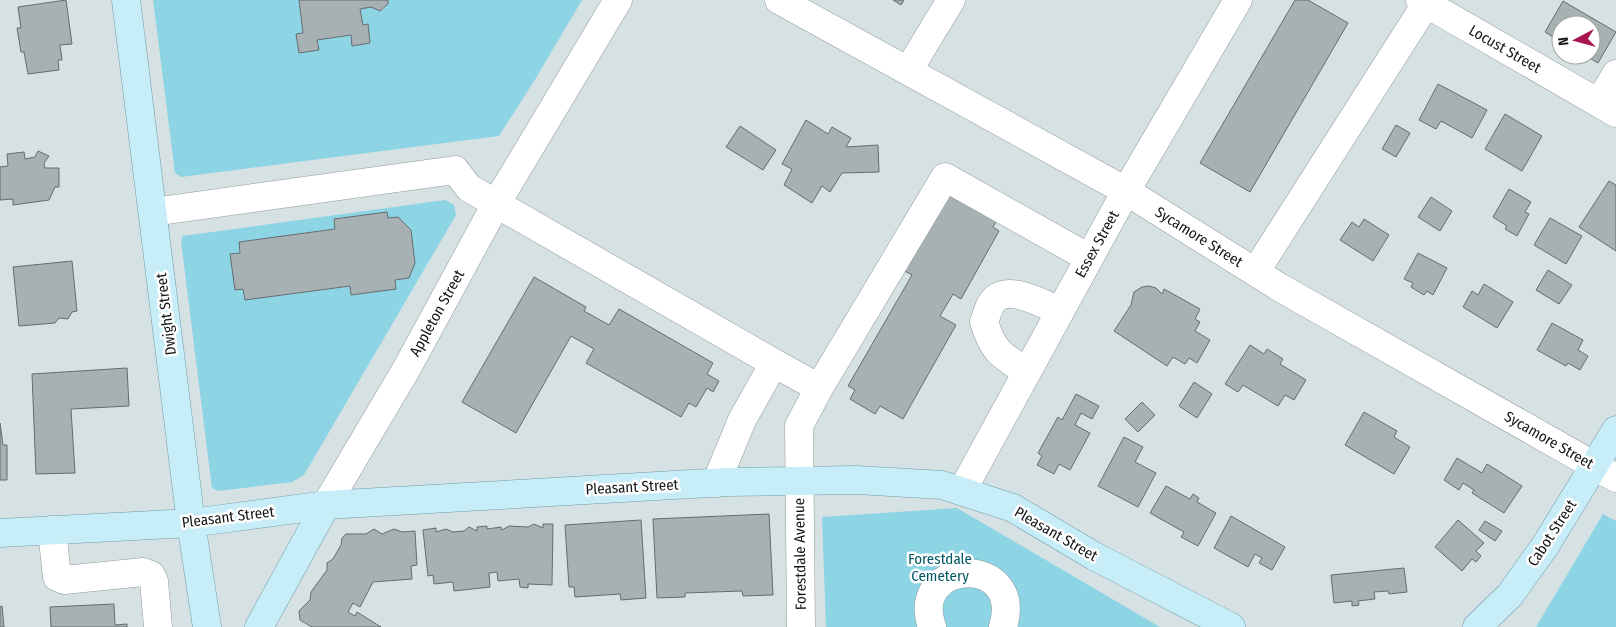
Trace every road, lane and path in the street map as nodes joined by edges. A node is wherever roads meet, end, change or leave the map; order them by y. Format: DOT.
graph roads {
  1 [pos="126,0"];
  2 [pos="618,0"];
  3 [pos="779,0"];
  4 [pos="951,0"];
  5 [pos="1238,0"];
  6 [pos="1423,2"];
  7 [pos="908,71"];
  8 [pos="1616,74"];
  9 [pos="1608,108"];
  10 [pos="1126,191"];
  11 [pos="496,204"];
  12 [pos="154,212"];
  13 [pos="1089,258"];
  14 [pos="1256,271"];
  15 [pos="1059,311"];
  16 [pos="774,363"];
  17 [pos="1027,372"];
  18 [pos="819,388"];
  19 [pos="1616,430"];
  20 [pos="1606,472"];
  21 [pos="799,481"];
  22 [pos="716,483"];
  23 [pos="962,491"];
  24 [pos="326,505"];
  25 [pos="191,522"];
  26 [pos="52,530"];
  27 [pos="0,534"];
  28 [pos="158,627"];
  29 [pos="207,627"];
  30 [pos="259,627"];
  31 [pos="801,627"];
  32 [pos="932,627"];
  33 [pos="1003,627"];
  34 [pos="1231,627"];
  35 [pos="1477,627"];
  1 -- 12 [label="main road, Dwight Street"];
  2 -- 11 [label="street, Appleton Street"];
  3 -- 7 [label="street, Sycamore Street"];
  4 -- 7 [label="street"];
  5 -- 10 [label="street, Essex Street"];
  6 -- 9 [label="street, Locust Street"];
  6 -- 14 [label="street"];
  7 -- 10 [label="street, Sycamore Street"];
  8 -- 9 [label="street"];
  10 -- 13 [label="street, Essex Street"];
  10 -- 14 [label="street, Sycamore Street"];
  11 -- 12 [label="street"];
  11 -- 16 [label="street"];
  11 -- 24 [label="street, Appleton Street"];
  12 -- 25 [label="main road, Dwight Street"];
  13 -- 15 [label="street, Essex Street"];
  13 -- 18 [label="street, Forestdale Avenue"];
  14 -- 20 [label="street, Sycamore Street"];
  15 -- 17 [label="street, Essex Street"];
  15 -- 17 [label="street"];
  16 -- 18 [label="street"];
  16 -- 22 [label="street"];
  17 -- 23 [label="street, Essex Street"];
  18 -- 21 [label="street, Forestdale Avenue"];
  19 -- 20 [label="main road, Cabot Street"];
  20 -- 35 [label="main road, Cabot Street"];
  21 -- 22 [label="main road, Pleasant Street"];
  21 -- 23 [label="main road, Pleasant Street"];
  21 -- 31 [label="street, Forestdale Avenue"];
  22 -- 24 [label="main road, Pleasant Street"];
  23 -- 34 [label="main road, Pleasant Street"];
  24 -- 25 [label="main road, Pleasant Street"];
  24 -- 30 [label="main road, Appleton Street"];
  25 -- 26 [label="main road, Pleasant Street"];
  25 -- 29 [label="main road, Dwight Street"];
  26 -- 27 [label="main road, Pleasant Street"];
  26 -- 28 [label="street"];
  32 -- 33 [label="street"];
}
